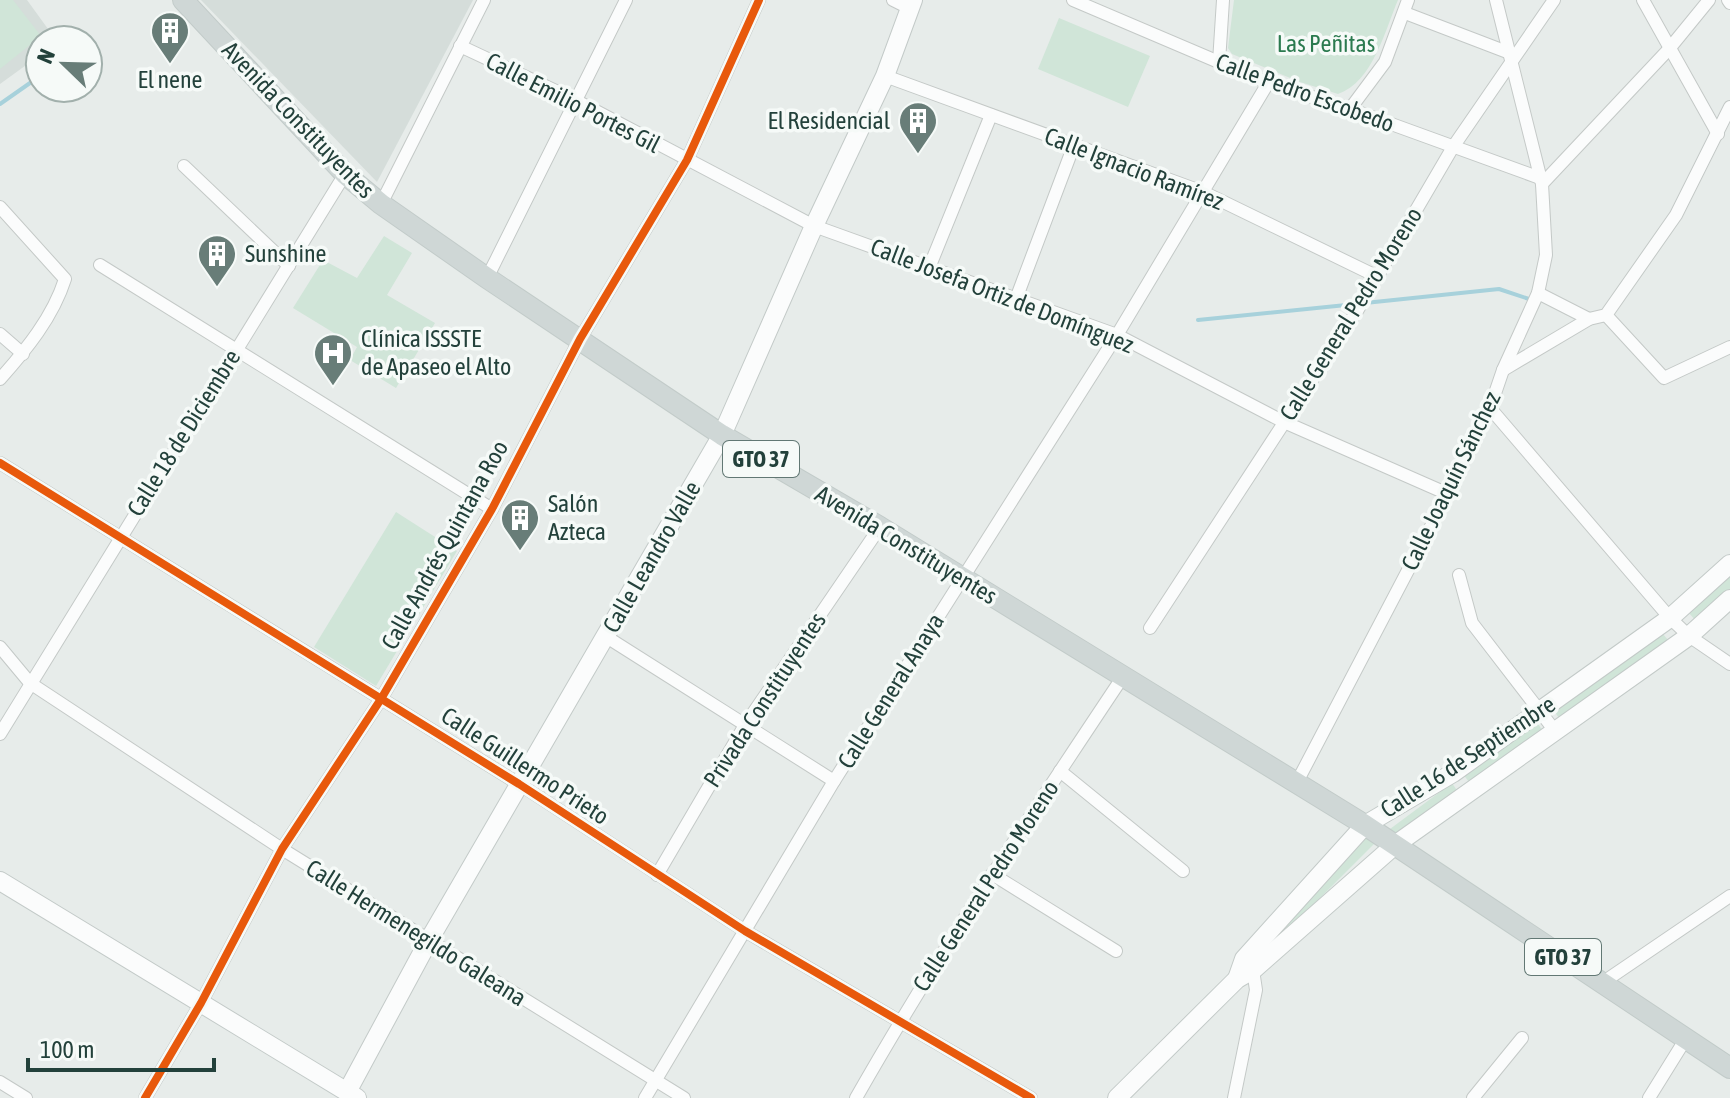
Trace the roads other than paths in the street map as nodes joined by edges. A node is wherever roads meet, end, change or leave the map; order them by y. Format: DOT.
graph roads {
  1 [pos="183,0"];
  2 [pos="484,0"];
  3 [pos="626,0"];
  4 [pos="759,0"];
  5 [pos="1073,0"];
  6 [pos="1223,0"];
  7 [pos="1496,0"];
  8 [pos="1554,0"];
  9 [pos="1643,0"];
  10 [pos="1709,0"];
  11 [pos="905,3"];
  12 [pos="1407,7"];
  13 [pos="460,46"];
  14 [pos="1669,49"];
  15 [pos="1509,58"];
  16 [pos="1219,62"];
  17 [pos="885,76"];
  18 [pos="1268,83"];
  19 [pos="575,100"];
  20 [pos="1730,107"];
  21 [pos="1350,109"];
  22 [pos="991,115"];
  23 [pos="1718,134"];
  24 [pos="1074,145"];
  25 [pos="1453,147"];
  26 [pos="687,160"];
  27 [pos="184,166"];
  28 [pos="345,174"];
  29 [pos="1541,181"];
  30 [pos="1203,192"];
  31 [pos="381,204"];
  32 [pos="0,207"];
  33 [pos="814,226"];
  34 [pos="100,265"];
  35 [pos="289,266"];
  36 [pos="929,268"];
  37 [pos="1376,276"];
  38 [pos="487,278"];
  39 [pos="1538,293"];
  40 [pos="1016,299"];
  41 [pos="1606,315"];
  42 [pos="1589,319"];
  43 [pos="0,334"];
  44 [pos="1117,335"];
  45 [pos="580,339"];
  46 [pos="1730,347"];
  47 [pos="236,351"];
  48 [pos="23,354"];
  49 [pos="1503,370"];
  50 [pos="0,379"];
  51 [pos="1490,408"];
  52 [pos="1284,422"];
  53 [pos="722,435"];
  54 [pos="0,463"];
  55 [pos="1448,494"];
  56 [pos="492,509"];
  57 [pos="880,527"];
  58 [pos="119,537"];
  59 [pos="1730,564"];
  60 [pos="1459,575"];
  61 [pos="961,578"];
  62 [pos="1730,599"];
  63 [pos="1670,618"];
  64 [pos="1150,628"];
  65 [pos="605,636"];
  66 [pos="1689,636"];
  67 [pos="0,647"];
  68 [pos="1730,664"];
  69 [pos="1122,678"];
  70 [pos="30,683"];
  71 [pos="381,699"];
  72 [pos="1541,710"];
  73 [pos="745,725"];
  74 [pos="1555,731"];
  75 [pos="0,734"];
  76 [pos="1060,771"];
  77 [pos="1453,773"];
  78 [pos="834,781"];
  79 [pos="1297,782"];
  80 [pos="519,784"];
  81 [pos="1469,793"];
  82 [pos="1365,825"];
  83 [pos="1395,845"];
  84 [pos="282,849"];
  85 [pos="1183,871"];
  86 [pos="992,874"];
  87 [pos="657,875"];
  88 [pos="0,881"];
  89 [pos="1730,896"];
  90 [pos="745,931"];
  91 [pos="429,940"];
  92 [pos="1116,951"];
  93 [pos="1245,969"];
  94 [pos="1602,983"];
  95 [pos="201,1003"];
  96 [pos="899,1021"];
  97 [pos="1522,1038"];
  98 [pos="1685,1040"];
  99 [pos="1730,1068"];
  100 [pos="654,1080"];
  101 [pos="0,1082"];
  102 [pos="349,1096"];
  103 [pos="26,1098"];
  104 [pos="145,1098"];
  105 [pos="645,1098"];
  106 [pos="684,1098"];
  107 [pos="856,1098"];
  108 [pos="1031,1098"];
  109 [pos="1117,1098"];
  110 [pos="1234,1098"];
  111 [pos="1473,1098"];
  112 [pos="1649,1098"];
  1 -- 28 [label="main road, Avenida Constituyentes / GTO 37"];
  2 -- 13 [label="street"];
  3 -- 19 [label="street"];
  4 -- 26 [label="street, Calle Andrés Quintana Roo"];
  5 -- 16 [label="street, Calle Pedro Escobedo"];
  6 -- 16 [label="street"];
  7 -- 15 [label="street"];
  8 -- 15 [label="street, Calle General Pedro Moreno"];
  9 -- 14 [label="street"];
  10 -- 14 [label="street"];
  11 -- 17 [label="street, Calle Leandro Valle"];
  12 -- 15 [label="street"];
  12 -- 21 [label="street"];
  13 -- 19 [label="street, Calle Emilio Portes Gil"];
  13 -- 31 [label="street"];
  14 -- 23 [label="street"];
  14 -- 29 [label="street"];
  15 -- 25 [label="street, Calle General Pedro Moreno"];
  15 -- 29 [label="street"];
  16 -- 18 [label="street, Calle Pedro Escobedo"];
  17 -- 22 [label="street, Calle Ignacio Ramírez"];
  17 -- 33 [label="street, Calle Leandro Valle"];
  18 -- 21 [label="street, Calle Pedro Escobedo"];
  18 -- 30 [label="street, Calle General Anaya"];
  19 -- 26 [label="street, Calle Emilio Portes Gil"];
  19 -- 38 [label="street"];
  20 -- 23 [label="street"];
  21 -- 25 [label="street, Calle Pedro Escobedo"];
  22 -- 24 [label="street, Calle Ignacio Ramírez"];
  22 -- 36 [label="street"];
  23 -- 41 [label="street"];
  24 -- 30 [label="street, Calle Ignacio Ramírez"];
  24 -- 40 [label="street"];
  25 -- 29 [label="street, Calle Pedro Escobedo"];
  25 -- 37 [label="street, Calle General Pedro Moreno"];
  26 -- 33 [label="street, Calle Emilio Portes Gil"];
  26 -- 45 [label="street, Calle Andrés Quintana Roo"];
  27 -- 35 [label="street"];
  28 -- 31 [label="main road, Avenida Constituyentes / GTO 37"];
  28 -- 35 [label="street, Calle 18 de Diciembre"];
  29 -- 39 [label="street"];
  30 -- 37 [label="street, Calle Ignacio Ramírez"];
  30 -- 44 [label="street, Calle General Anaya"];
  31 -- 38 [label="main road, Avenida Constituyentes / GTO 37"];
  32 -- 48 [label="street"];
  33 -- 36 [label="street, Calle Josefa Ortiz de Domínguez"];
  33 -- 53 [label="street, Calle Leandro Valle"];
  34 -- 47 [label="street"];
  35 -- 47 [label="street, Calle 18 de Diciembre"];
  36 -- 40 [label="street, Calle Josefa Ortiz de Domínguez"];
  37 -- 52 [label="street, Calle General Pedro Moreno"];
  38 -- 45 [label="main road, Avenida Constituyentes / GTO 37"];
  39 -- 42 [label="street"];
  39 -- 49 [label="street"];
  40 -- 44 [label="street, Calle Josefa Ortiz de Domínguez"];
  41 -- 42 [label="street, Calle Joaquín Sánchez"];
  41 -- 46 [label="street"];
  42 -- 49 [label="street, Calle Joaquín Sánchez"];
  43 -- 48 [label="street"];
  44 -- 52 [label="street, Calle Josefa Ortiz de Domínguez"];
  44 -- 61 [label="street, Calle General Anaya"];
  45 -- 53 [label="main road, Avenida Constituyentes / GTO 37"];
  45 -- 56 [label="street, Calle Andrés Quintana Roo"];
  47 -- 56 [label="street"];
  47 -- 58 [label="street, Calle 18 de Diciembre"];
  48 -- 50 [label="street"];
  49 -- 51 [label="street, Calle Joaquín Sánchez"];
  51 -- 55 [label="street, Calle Joaquín Sánchez"];
  51 -- 63 [label="street"];
  52 -- 55 [label="street, Calle Josefa Ortiz de Domínguez"];
  52 -- 64 [label="street, Calle General Pedro Moreno"];
  53 -- 57 [label="main road, Avenida Constituyentes / GTO 37"];
  53 -- 65 [label="street, Calle Leandro Valle"];
  54 -- 58 [label="street, Calle Guillermo Prieto"];
  55 -- 79 [label="street, Calle Joaquín Sánchez"];
  56 -- 71 [label="street, Calle Andrés Quintana Roo"];
  57 -- 61 [label="main road, Avenida Constituyentes / GTO 37"];
  57 -- 73 [label="street, Privada Constituyentes"];
  58 -- 70 [label="street, Calle 18 de Diciembre"];
  58 -- 71 [label="street, Calle Guillermo Prieto"];
  59 -- 63 [label="street, Calle 16 de Septiembre"];
  60 -- 72 [label="street"];
  61 -- 69 [label="main road, Avenida Constituyentes / GTO 37"];
  61 -- 78 [label="street, Calle General Anaya"];
  62 -- 66 [label="street, Calle 16 de Septiembre"];
  63 -- 66 [label="street"];
  63 -- 72 [label="street, Calle 16 de Septiembre"];
  65 -- 73 [label="street"];
  65 -- 80 [label="street, Calle Leandro Valle"];
  66 -- 68 [label="street"];
  66 -- 74 [label="street, Calle 16 de Septiembre"];
  67 -- 70 [label="street, Calle Hermenegildo Galeana"];
  69 -- 76 [label="street, Calle General Pedro Moreno"];
  69 -- 79 [label="main road, Avenida Constituyentes / GTO 37"];
  70 -- 75 [label="street, Calle 18 de Diciembre"];
  70 -- 84 [label="street, Calle Hermenegildo Galeana"];
  71 -- 80 [label="street, Calle Guillermo Prieto"];
  71 -- 84 [label="street, Calle Andrés Quintana Roo"];
  72 -- 74 [label="street"];
  72 -- 77 [label="street, Calle 16 de Septiembre"];
  73 -- 78 [label="street"];
  73 -- 87 [label="street, Privada Constituyentes"];
  74 -- 81 [label="street, Calle 16 de Septiembre"];
  76 -- 85 [label="street"];
  76 -- 86 [label="street, Calle General Pedro Moreno"];
  77 -- 81 [label="street"];
  77 -- 82 [label="street, Calle 16 de Septiembre"];
  78 -- 90 [label="street, Calle General Anaya"];
  79 -- 82 [label="main road, Avenida Constituyentes / GTO 37"];
  80 -- 87 [label="street, Calle Guillermo Prieto"];
  80 -- 91 [label="street, Calle Leandro Valle"];
  81 -- 83 [label="street, Calle 16 de Septiembre"];
  82 -- 83 [label="main road, Avenida Constituyentes / GTO 37"];
  82 -- 93 [label="street, Calle 16 de Septiembre"];
  83 -- 93 [label="street, Calle 16 de Septiembre"];
  83 -- 94 [label="main road, GTO 37"];
  84 -- 91 [label="street, Calle Hermenegildo Galeana"];
  84 -- 95 [label="street, Calle Andrés Quintana Roo"];
  86 -- 92 [label="street"];
  86 -- 96 [label="street, Calle General Pedro Moreno"];
  87 -- 90 [label="street, Calle Guillermo Prieto"];
  88 -- 95 [label="street"];
  89 -- 94 [label="street"];
  90 -- 96 [label="street, Calle Guillermo Prieto"];
  90 -- 100 [label="street, Calle General Anaya"];
  91 -- 100 [label="street, Calle Hermenegildo Galeana"];
  91 -- 102 [label="street, Calle Leandro Valle"];
  93 -- 109 [label="street, Calle 16 de Septiembre"];
  93 -- 110 [label="street"];
  94 -- 98 [label="main road, GTO 37"];
  95 -- 102 [label="street"];
  95 -- 104 [label="street, Calle Andrés Quintana Roo"];
  96 -- 107 [label="street, Calle General Pedro Moreno"];
  96 -- 108 [label="street, Calle Guillermo Prieto"];
  97 -- 111 [label="street"];
  98 -- 99 [label="main road, GTO 37"];
  98 -- 112 [label="street"];
  100 -- 105 [label="street, Calle General Anaya"];
  100 -- 106 [label="street, Calle Hermenegildo Galeana"];
  101 -- 103 [label="street"];
}
